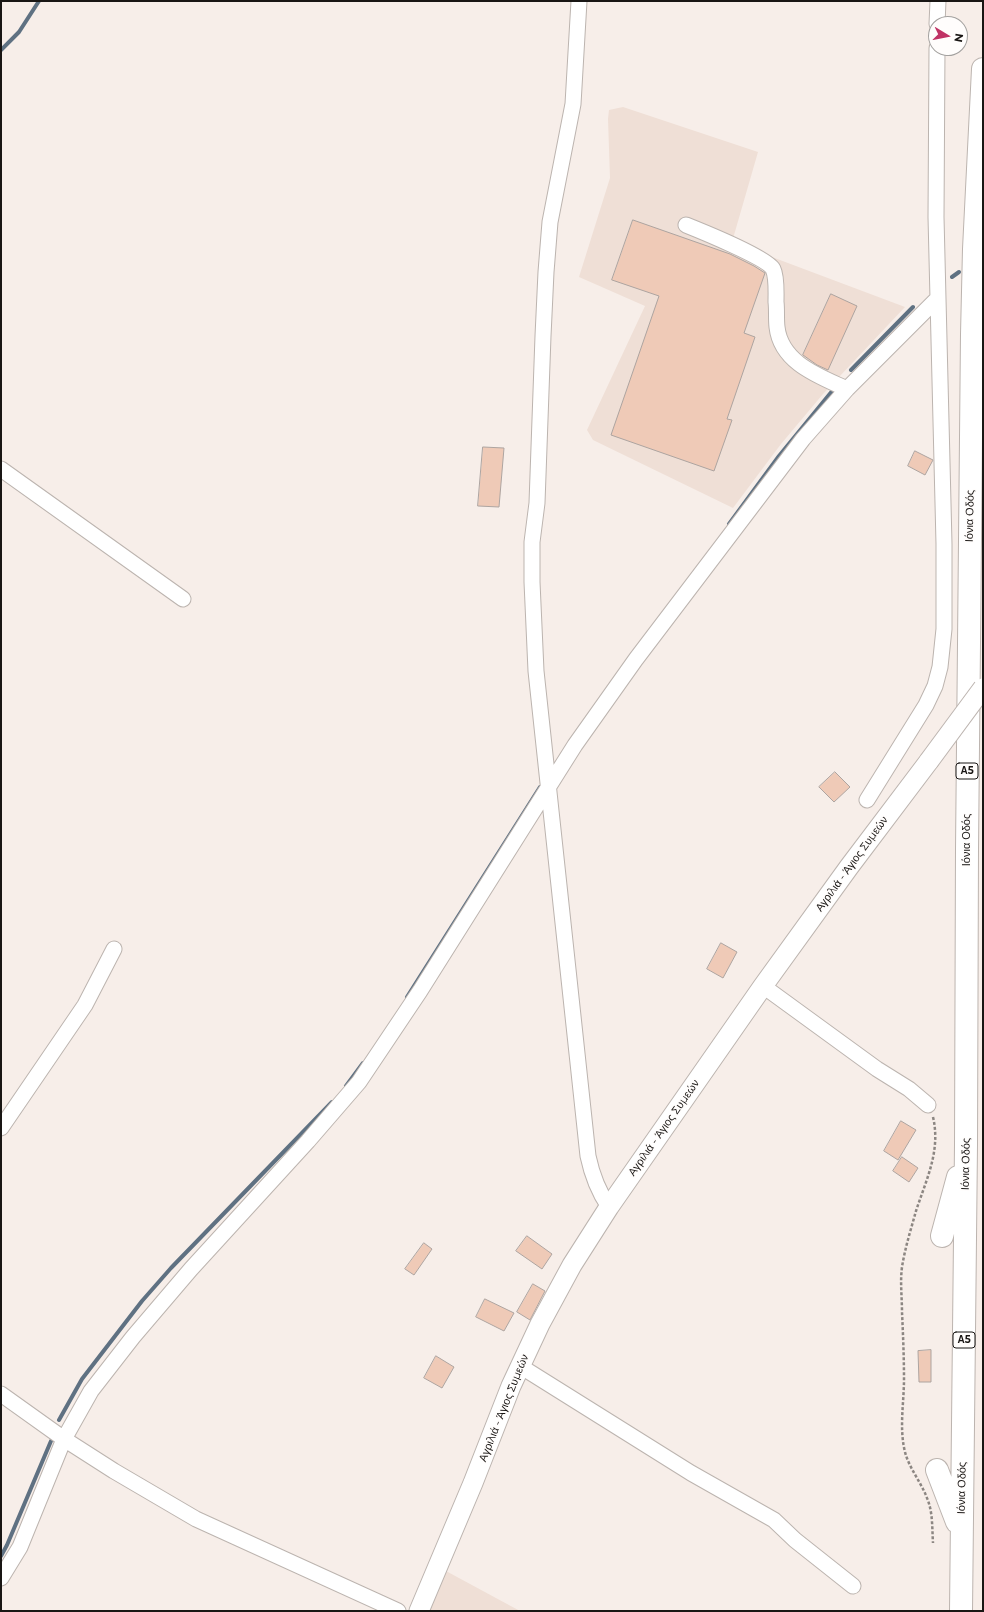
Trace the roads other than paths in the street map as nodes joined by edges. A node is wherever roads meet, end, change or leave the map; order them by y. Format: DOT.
graph roads {
  1 [pos="579,1"];
  2 [pos="938,1"];
  3 [pos="937,16"];
  4 [pos="937,56"];
  5 [pos="983,69"];
  6 [pos="686,225"];
  7 [pos="938,298"];
  8 [pos="847,389"];
  9 [pos="1,469"];
  10 [pos="183,600"];
  11 [pos="983,688"];
  12 [pos="548,787"];
  13 [pos="867,800"];
  14 [pos="114,949"];
  15 [pos="763,986"];
  16 [pos="928,1105"];
  17 [pos="1,1128"];
  18 [pos="966,1144"];
  19 [pos="609,1207"];
  20 [pos="942,1236"];
  21 [pos="520,1366"];
  22 [pos="1,1394"];
  23 [pos="64,1439"];
  24 [pos="937,1470"];
  25 [pos="962,1535"];
  26 [pos="1,1578"];
  27 [pos="853,1586"];
  28 [pos="398,1611"];
  29 [pos="419,1611"];
  30 [pos="961,1611"];
  1 -- 12 [label="street"];
  2 -- 3 [label="street"];
  4 -- 7 [label="street"];
  5 -- 18 [label="highway, Ιόνια Οδός / Α5"];
  6 -- 8 [label="street"];
  7 -- 8 [label="street"];
  7 -- 13 [label="street"];
  8 -- 12 [label="street"];
  9 -- 10 [label="street"];
  11 -- 15 [label="main road, Αγριλιά - Άγιος Συμεών, bridge"];
  12 -- 19 [label="street"];
  12 -- 23 [label="street"];
  14 -- 17 [label="street"];
  15 -- 16 [label="street"];
  15 -- 19 [label="main road, Αγριλιά - Άγιος Συμεών"];
  18 -- 20 [label="highway"];
  18 -- 25 [label="highway, Ιόνια Οδός / Α5"];
  19 -- 21 [label="main road, Αγριλιά - Άγιος Συμεών"];
  21 -- 27 [label="street"];
  21 -- 29 [label="main road, Αγριλιά - Άγιος Συμεών"];
  22 -- 23 [label="street"];
  23 -- 26 [label="street"];
  23 -- 28 [label="street"];
  24 -- 25 [label="highway"];
  25 -- 30 [label="highway, Ιόνια Οδός / Α5"];
}
